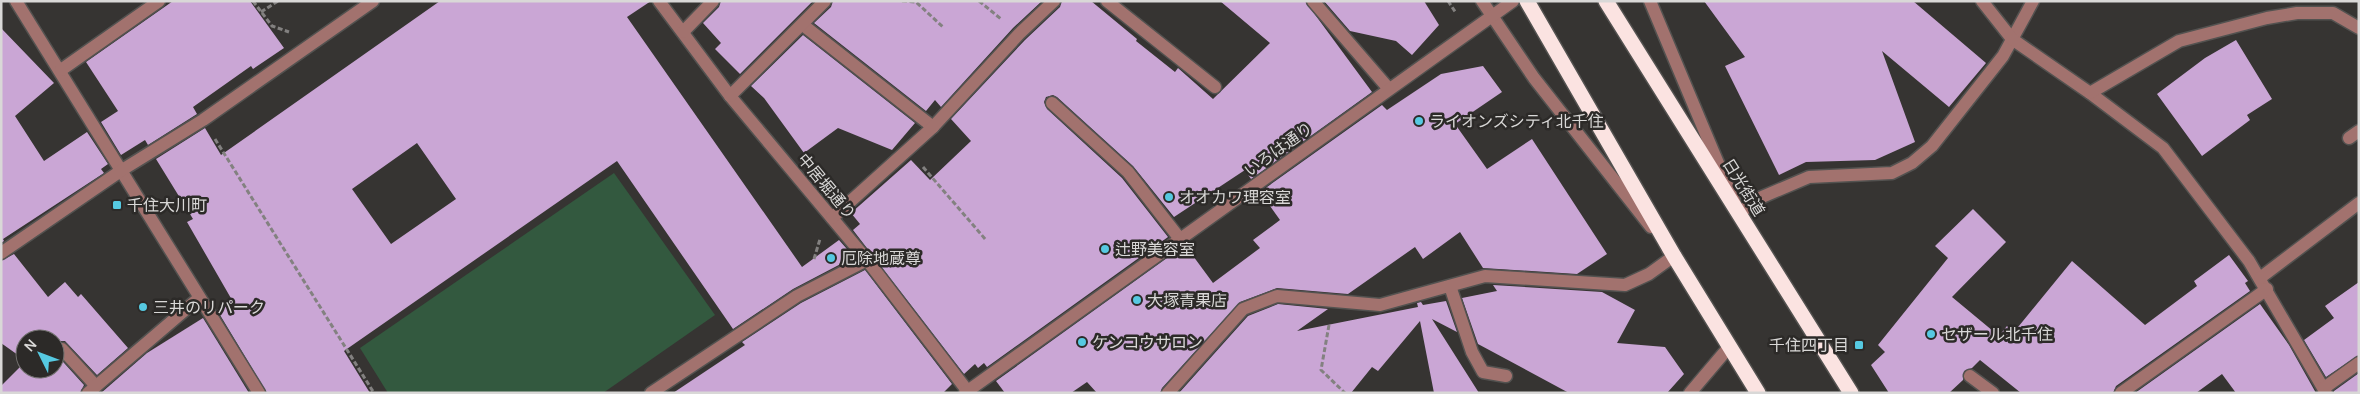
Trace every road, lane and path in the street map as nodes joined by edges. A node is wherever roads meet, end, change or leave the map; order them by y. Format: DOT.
graph roads {
  1 [pos="16,1"];
  2 [pos="159,1"];
  3 [pos="253,1"];
  4 [pos="278,1"];
  5 [pos="373,1"];
  6 [pos="660,1"];
  7 [pos="713,1"];
  8 [pos="824,1"];
  9 [pos="902,1"];
  10 [pos="1054,1"];
  11 [pos="1107,1"];
  12 [pos="1313,1"];
  13 [pos="1448,1"];
  14 [pos="1482,1"];
  15 [pos="1513,1"];
  16 [pos="1527,1"];
  17 [pos="1606,1"];
  18 [pos="1650,1"];
  19 [pos="1982,1"];
  20 [pos="2033,1"];
  21 [pos="1452,7"];
  22 [pos="261,12"];
  23 [pos="1492,17"];
  24 [pos="803,25"];
  25 [pos="944,28"];
  26 [pos="2359,28"];
  27 [pos="683,32"];
  28 [pos="2012,39"];
  29 [pos="310,45"];
  30 [pos="61,70"];
  31 [pos="1215,86"];
  32 [pos="1389,89"];
  33 [pos="2090,93"];
  34 [pos="730,96"];
  35 [pos="1052,103"];
  36 [pos="203,120"];
  37 [pos="932,127"];
  38 [pos="908,149"];
  39 [pos="122,170"];
  40 [pos="2359,203"];
  41 [pos="1739,213"];
  42 [pos="832,218"];
  43 [pos="821,234"];
  44 [pos="1180,239"];
  45 [pos="986,240"];
  46 [pos="1,253"];
  47 [pos="1674,256"];
  48 [pos="867,260"];
  49 [pos="812,267"];
  50 [pos="2263,284"];
  51 [pos="1450,286"];
  52 [pos="199,298"];
  53 [pos="1334,301"];
  54 [pos="1729,347"];
  55 [pos="65,353"];
  56 [pos="2359,363"];
  57 [pos="1506,376"];
  58 [pos="1970,376"];
  59 [pos="92,389"];
  60 [pos="2325,390"];
  61 [pos="967,392"];
  62 [pos="259,393"];
  63 [pos="374,393"];
  64 [pos="651,393"];
  65 [pos="1168,393"];
  66 [pos="1345,393"];
  67 [pos="1690,393"];
  68 [pos="1758,393"];
  69 [pos="1851,393"];
  70 [pos="1993,393"];
  71 [pos="2121,393"];
  1 -- 30 [label="street"];
  2 -- 30 [label="street"];
  3 -- 22 [label="path"];
  4 -- 22 [label="path"];
  5 -- 29 [label="street"];
  6 -- 27 [label="street, 中居堀通り"];
  7 -- 27 [label="street"];
  8 -- 24 [label="street"];
  9 -- 25 [label="path"];
  10 -- 37 [label="street"];
  11 -- 31 [label="street"];
  12 -- 32 [label="street"];
  13 -- 21 [label="path"];
  14 -- 23 [label="street"];
  15 -- 23 [label="street, いろは通り"];
  16 -- 47 [label="highway"];
  17 -- 41 [label="highway, 日光街道"];
  18 -- 41 [label="street"];
  19 -- 28 [label="street"];
  20 -- 28 [label="street"];
  22 -- 29 [label="path"];
  23 -- 32 [label="street, いろは通り"];
  23 -- 47 [label="street"];
  24 -- 34 [label="street"];
  24 -- 37 [label="street"];
  26 -- 33 [label="street"];
  27 -- 34 [label="street, 中居堀通り"];
  28 -- 33 [label="street"];
  28 -- 41 [label="street"];
  29 -- 36 [label="street"];
  30 -- 39 [label="street"];
  32 -- 44 [label="street, いろは通り"];
  33 -- 50 [label="street"];
  34 -- 42 [label="street, 中居堀通り"];
  35 -- 44 [label="street"];
  36 -- 39 [label="street"];
  36 -- 63 [label="path"];
  37 -- 38 [label="street"];
  38 -- 42 [label="street"];
  38 -- 45 [label="path"];
  39 -- 46 [label="street"];
  39 -- 52 [label="street"];
  40 -- 50 [label="street"];
  41 -- 69 [label="highway, 日光街道"];
  42 -- 48 [label="street, 中居堀通り"];
  43 -- 49 [label="path"];
  44 -- 61 [label="street, いろは通り"];
  47 -- 51 [label="street"];
  47 -- 54 [label="highway"];
  48 -- 61 [label="street, 中居堀通り"];
  48 -- 64 [label="street"];
  50 -- 60 [label="street"];
  50 -- 71 [label="street"];
  51 -- 53 [label="street"];
  51 -- 57 [label="street"];
  52 -- 59 [label="street"];
  52 -- 62 [label="street"];
  53 -- 65 [label="street"];
  53 -- 66 [label="path"];
  54 -- 67 [label="street"];
  54 -- 68 [label="highway"];
  55 -- 59 [label="street"];
  56 -- 60 [label="street"];
  58 -- 70 [label="street"];
}
